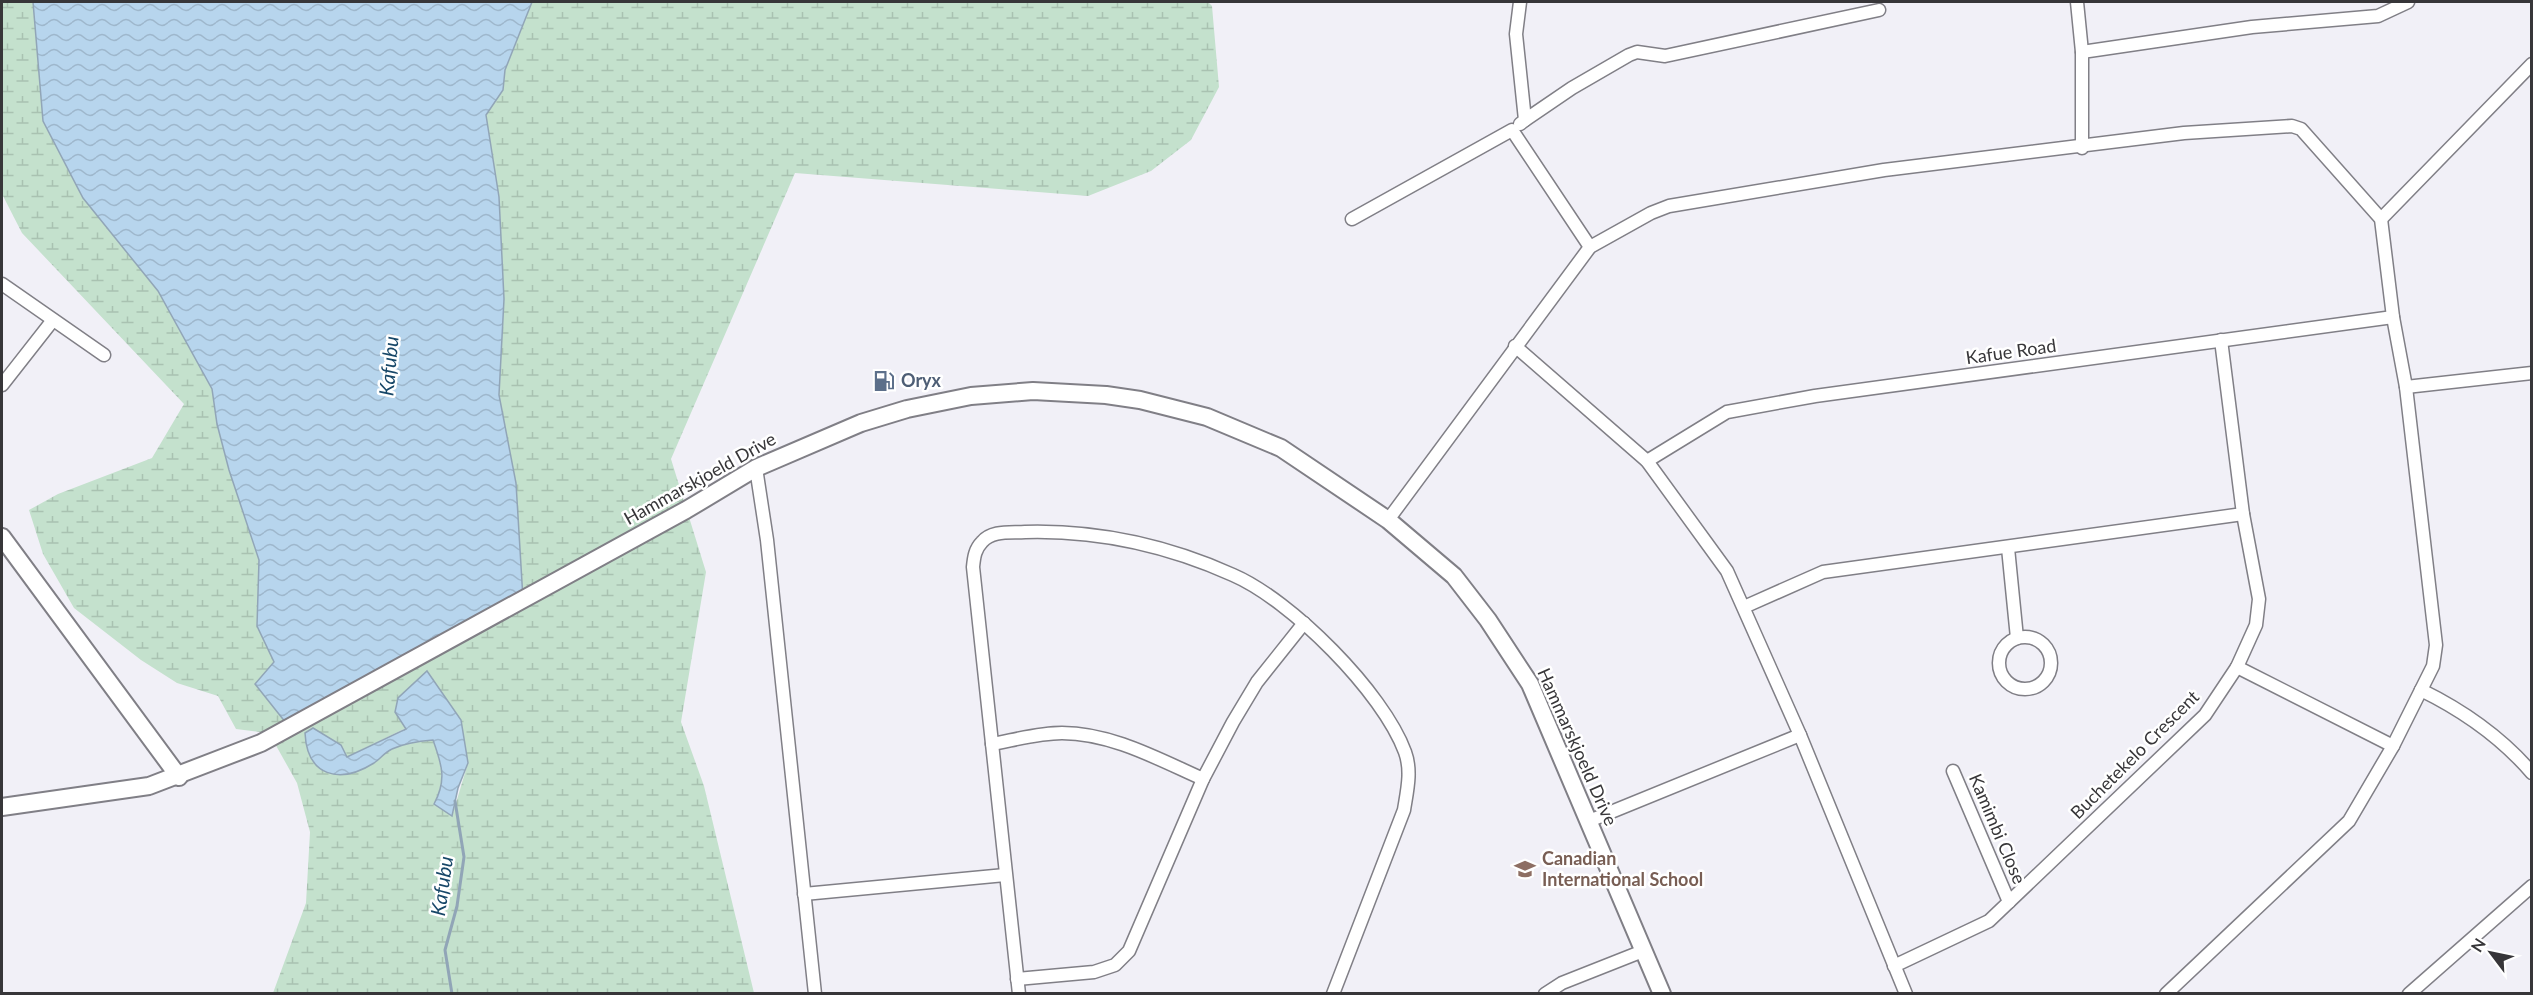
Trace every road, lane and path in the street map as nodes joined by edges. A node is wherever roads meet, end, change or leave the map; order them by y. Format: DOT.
graph roads {
  1 [pos="1520,2"];
  2 [pos="2077,2"];
  3 [pos="2408,2"];
  4 [pos="1880,10"];
  5 [pos="2082,52"];
  6 [pos="2532,64"];
  7 [pos="1525,120"];
  8 [pos="1512,130"];
  9 [pos="2082,148"];
  10 [pos="1352,219"];
  11 [pos="2381,219"];
  12 [pos="1590,247"];
  13 [pos="2,284"];
  14 [pos="2393,317"];
  15 [pos="53,320"];
  16 [pos="2221,340"];
  17 [pos="1515,346"];
  18 [pos="104,355"];
  19 [pos="2532,373"];
  20 [pos="2,386"];
  21 [pos="2406,387"];
  22 [pos="1647,461"];
  23 [pos="756,468"];
  24 [pos="2243,514"];
  25 [pos="1388,520"];
  26 [pos="2,537"];
  27 [pos="2008,548"];
  28 [pos="1744,607"];
  29 [pos="1304,623"];
  30 [pos="2017,638"];
  31 [pos="2237,668"];
  32 [pos="2421,690"];
  33 [pos="1800,735"];
  34 [pos="992,744"];
  35 [pos="2393,746"];
  36 [pos="1953,771"];
  37 [pos="2532,773"];
  38 [pos="179,777"];
  39 [pos="1203,778"];
  40 [pos="2,807"];
  41 [pos="1589,821"];
  42 [pos="1005,875"];
  43 [pos="2532,886"];
  44 [pos="804,894"];
  45 [pos="2009,902"];
  46 [pos="1643,951"];
  47 [pos="1894,966"];
  48 [pos="1017,979"];
  49 [pos="815,993"];
  50 [pos="1019,993"];
  51 [pos="1332,993"];
  52 [pos="1545,993"];
  53 [pos="1662,993"];
  54 [pos="1906,993"];
  55 [pos="2166,993"];
  56 [pos="2409,993"];
  1 -- 7 [label="street"];
  2 -- 5 [label="street"];
  3 -- 5 [label="street"];
  4 -- 7 [label="street"];
  5 -- 9 [label="street"];
  6 -- 11 [label="street"];
  7 -- 8 [label="street"];
  8 -- 10 [label="street"];
  8 -- 12 [label="street"];
  9 -- 11 [label="street"];
  9 -- 12 [label="street"];
  11 -- 14 [label="street"];
  12 -- 17 [label="street"];
  13 -- 15 [label="street"];
  14 -- 16 [label="street, Kafue Road"];
  14 -- 21 [label="street"];
  15 -- 18 [label="street"];
  15 -- 20 [label="street"];
  16 -- 22 [label="street, Kafue Road"];
  16 -- 24 [label="street, Buchetekelo Crescent"];
  17 -- 22 [label="street"];
  17 -- 25 [label="street"];
  19 -- 21 [label="street"];
  21 -- 32 [label="street"];
  22 -- 28 [label="street"];
  23 -- 25 [label="main road, Hammarskjoeld Drive"];
  23 -- 38 [label="main road, Hammarskjoeld Drive"];
  23 -- 44 [label="street"];
  24 -- 27 [label="street"];
  24 -- 31 [label="street, Buchetekelo Crescent"];
  25 -- 41 [label="main road, Hammarskjoeld Drive"];
  26 -- 38 [label="main road"];
  27 -- 28 [label="street"];
  27 -- 30 [label="street"];
  28 -- 33 [label="street"];
  29 -- 34 [label="street"];
  29 -- 39 [label="street"];
  29 -- 51 [label="street"];
  30 -- 30 [label="street"];
  31 -- 35 [label="street"];
  31 -- 45 [label="street, Buchetekelo Crescent"];
  32 -- 35 [label="street"];
  32 -- 37 [label="street"];
  33 -- 41 [label="street"];
  33 -- 47 [label="street"];
  34 -- 39 [label="street"];
  34 -- 42 [label="street"];
  35 -- 55 [label="street"];
  36 -- 45 [label="street, Kamimbi Close"];
  38 -- 40 [label="main road, Hammarskjoeld Drive"];
  39 -- 48 [label="street"];
  41 -- 46 [label="main road, Hammarskjoeld Drive"];
  42 -- 44 [label="street"];
  42 -- 48 [label="street"];
  43 -- 56 [label="street"];
  44 -- 49 [label="street"];
  45 -- 47 [label="street, Buchetekelo Crescent"];
  46 -- 52 [label="street"];
  46 -- 53 [label="main road, Hammarskjoeld Drive"];
  47 -- 54 [label="street"];
  48 -- 50 [label="street"];
}
